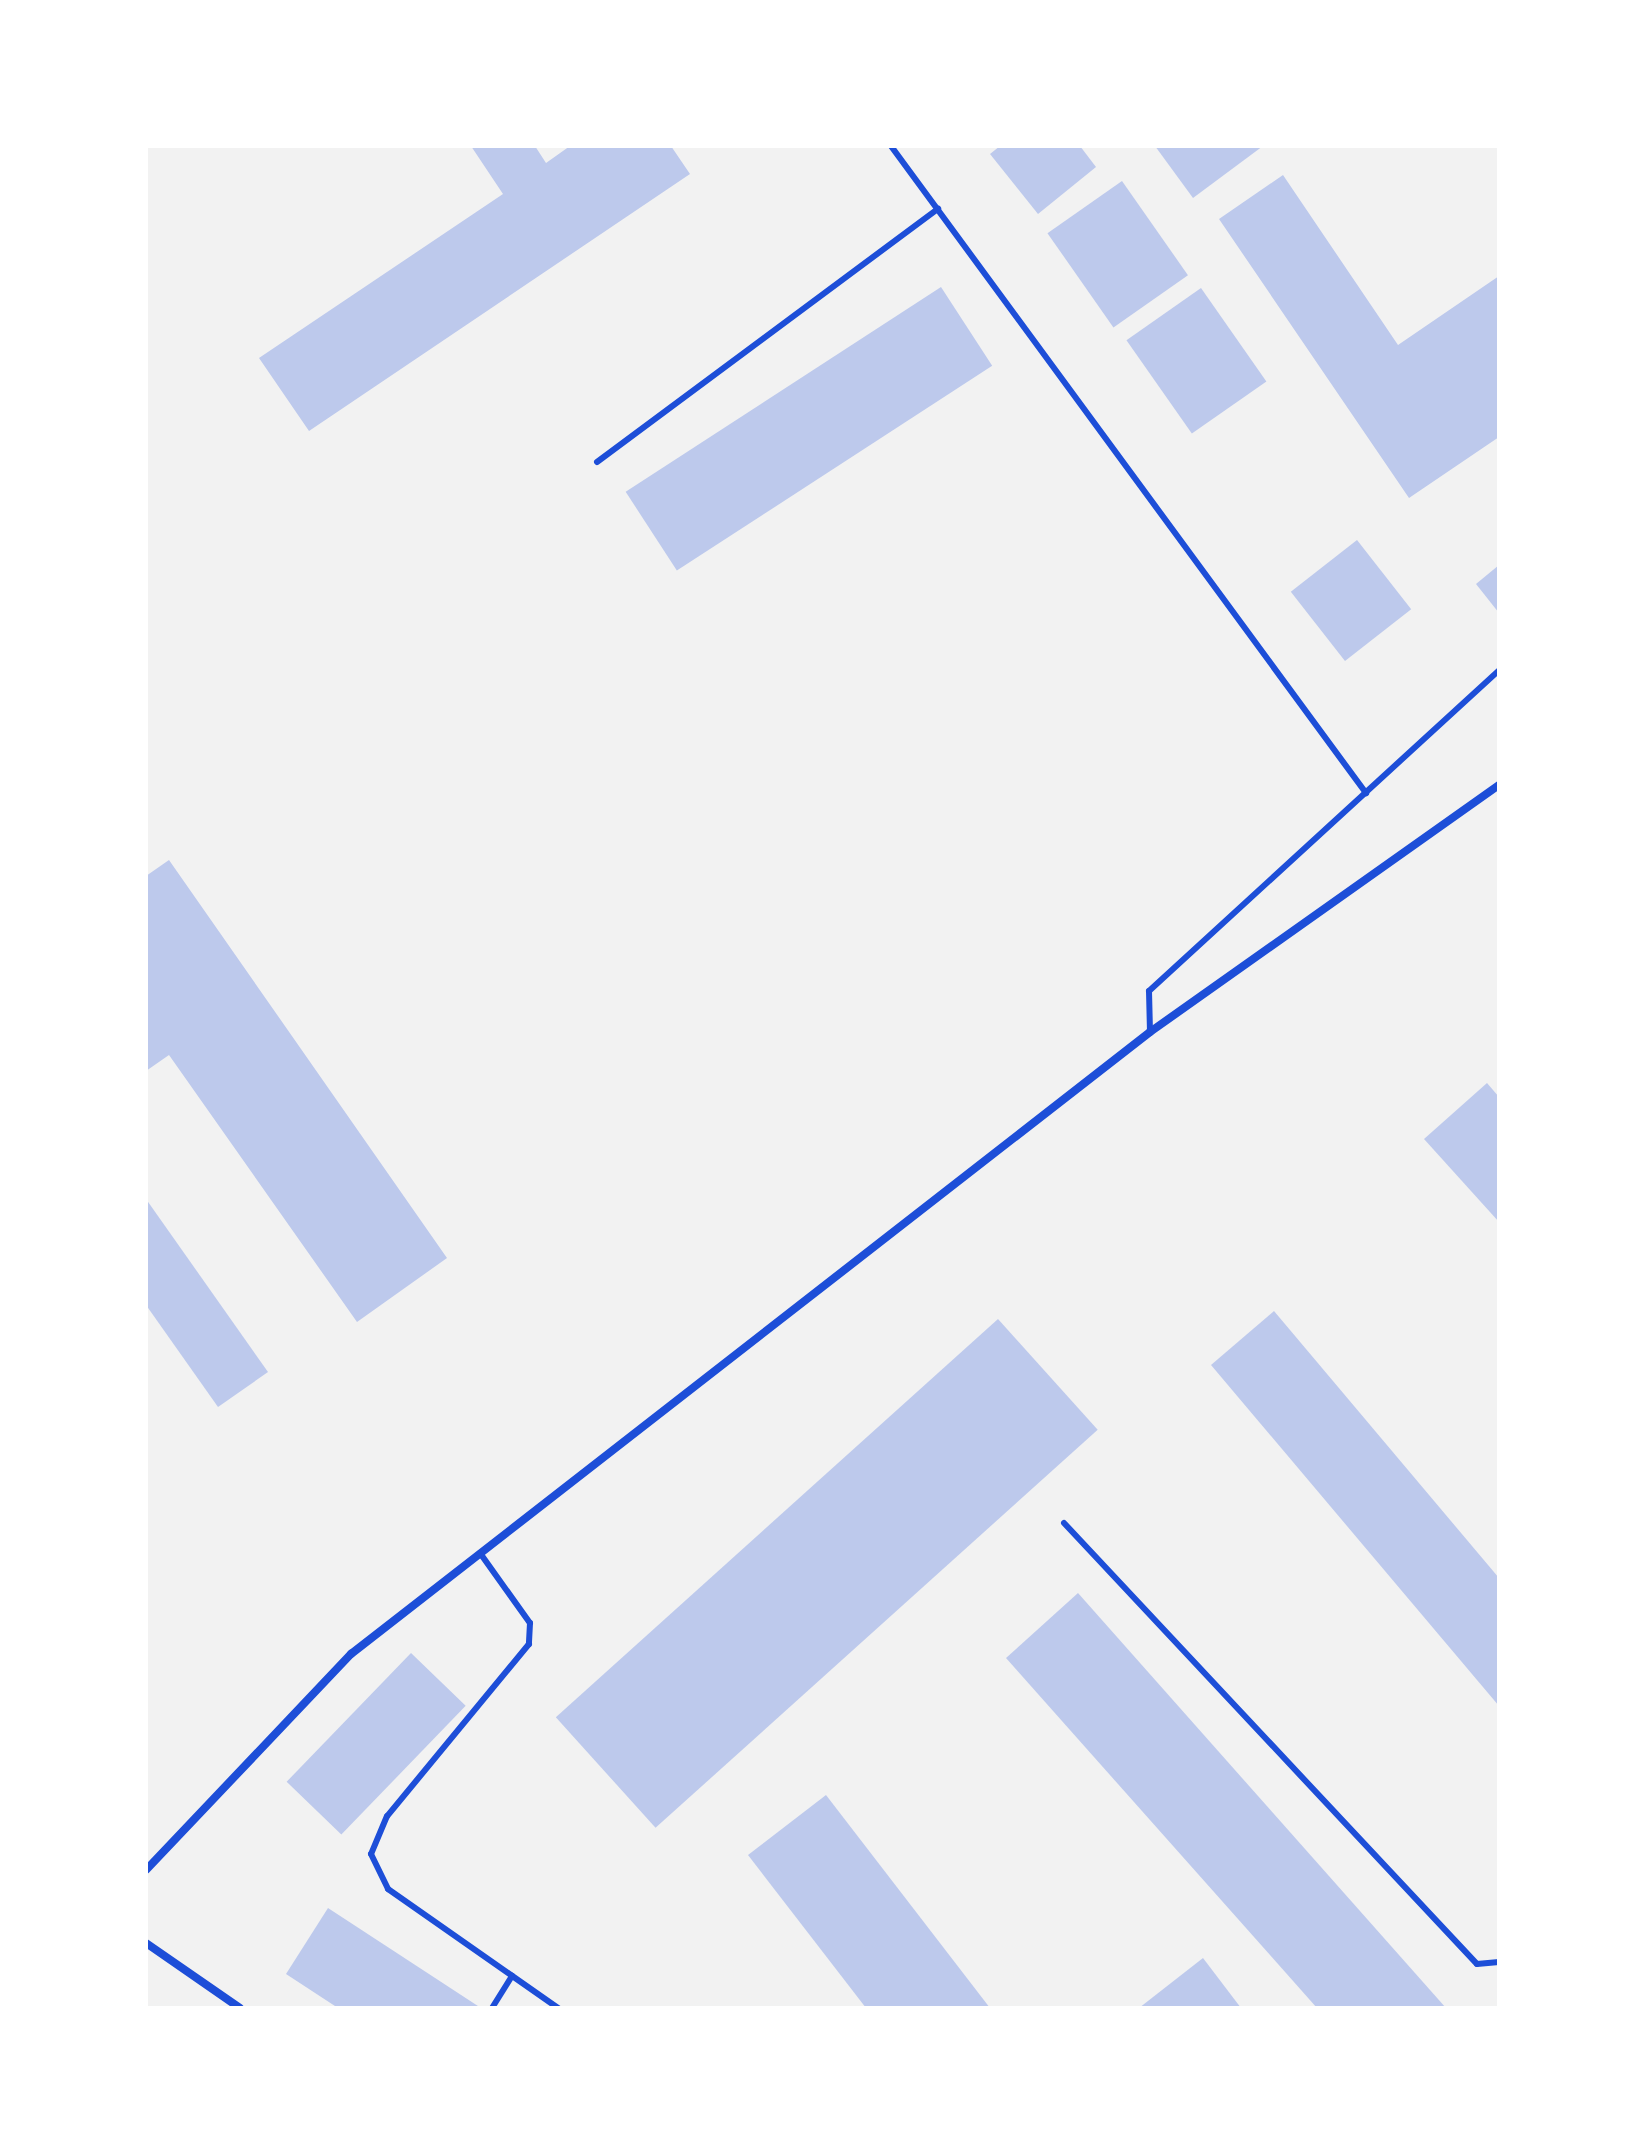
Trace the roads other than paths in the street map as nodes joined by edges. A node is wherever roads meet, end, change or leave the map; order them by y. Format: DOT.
graph roads {
  1 [pos="891,146"];
  2 [pos="938,209"];
  3 [pos="597,462"];
  4 [pos="1499,670"];
  5 [pos="1499,785"];
  6 [pos="1366,793"];
  7 [pos="1150,1032"];
  8 [pos="1064,1523"];
  9 [pos="480,1553"];
  10 [pos="146,1870"];
  11 [pos="146,1943"];
  12 [pos="1499,1962"];
  13 [pos="512,1976"];
  14 [pos="240,2008"];
  15 [pos="492,2008"];
  16 [pos="558,2008"];
  1 -- 2 [label="lane"];
  2 -- 3 [label="lane"];
  2 -- 6 [label="lane"];
  4 -- 6 [label="lane"];
  5 -- 7 [label="street"];
  6 -- 7 [label="lane"];
  7 -- 9 [label="street"];
  8 -- 12 [label="lane"];
  9 -- 10 [label="street"];
  9 -- 13 [label="lane"];
  11 -- 14 [label="street"];
  13 -- 15 [label="lane"];
  13 -- 16 [label="lane"];
}
